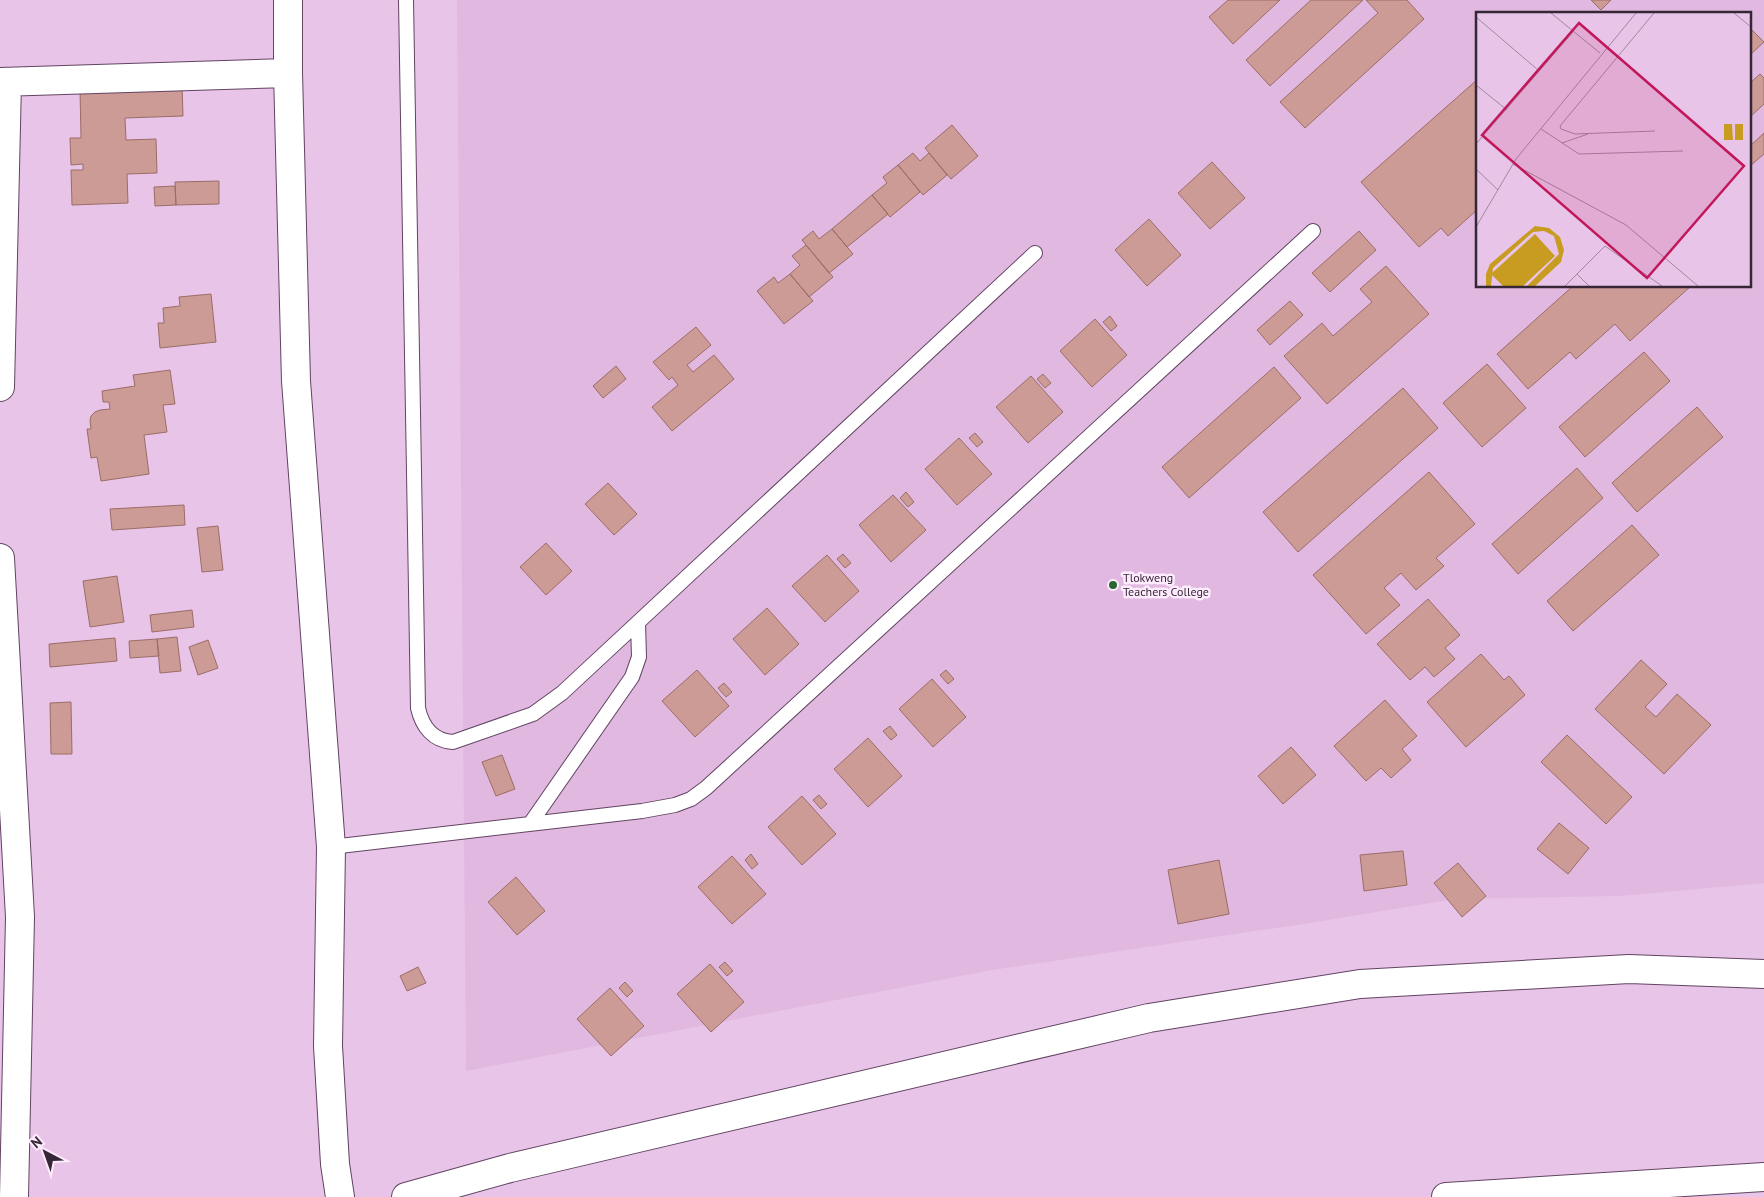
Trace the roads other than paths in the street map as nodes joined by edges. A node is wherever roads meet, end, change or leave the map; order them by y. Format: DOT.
graph roads {
  1 [pos="288,0"];
  2 [pos="406,0"];
  3 [pos="288,72"];
  4 [pos="4,82"];
  5 [pos="1313,231"];
  6 [pos="1035,253"];
  7 [pos="0,387"];
  8 [pos="0,558"];
  9 [pos="638,623"];
  10 [pos="530,824"];
  11 [pos="330,847"];
  12 [pos="10,917"];
  13 [pos="1764,974"];
  14 [pos="1764,1178"];
  15 [pos="14,1197"];
  16 [pos="340,1197"];
  17 [pos="406,1197"];
  18 [pos="1446,1197"];
  1 -- 3 [label="street"];
  2 -- 9 [label="lane"];
  3 -- 4 [label="street"];
  3 -- 11 [label="street"];
  4 -- 7 [label="street"];
  5 -- 10 [label="lane"];
  6 -- 9 [label="lane"];
  8 -- 12 [label="street"];
  9 -- 10 [label="lane"];
  10 -- 11 [label="lane"];
  11 -- 16 [label="street"];
  12 -- 15 [label="street"];
  13 -- 17 [label="street"];
  14 -- 18 [label="street"];
}
